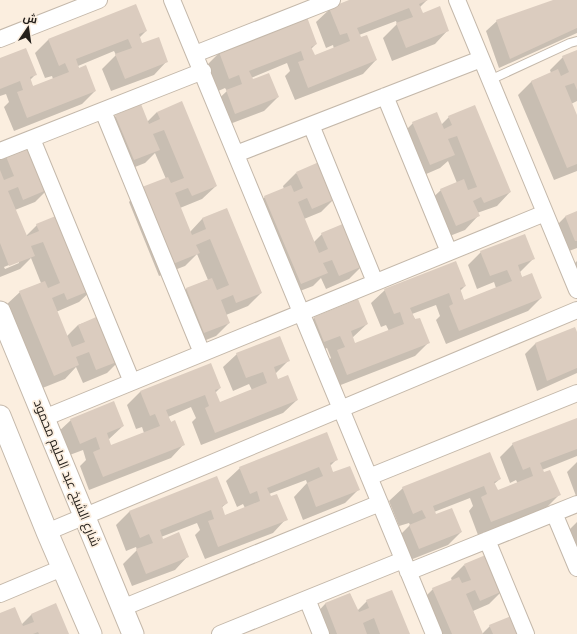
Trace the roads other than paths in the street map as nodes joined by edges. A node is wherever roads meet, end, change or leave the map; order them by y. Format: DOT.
graph roads {
  1 [pos="99,0"];
  2 [pos="172,0"];
  3 [pos="332,0"];
  4 [pos="457,0"];
  5 [pos="0,39"];
  6 [pos="577,41"];
  7 [pos="195,54"];
  8 [pos="481,59"];
  9 [pos="202,71"];
  10 [pos="490,80"];
  11 [pos="386,96"];
  12 [pos="103,111"];
  13 [pos="311,125"];
  14 [pos="32,139"];
  15 [pos="0,151"];
  16 [pos="236,154"];
  17 [pos="545,213"];
  18 [pos="449,252"];
  19 [pos="376,282"];
  20 [pos="577,290"];
  21 [pos="577,310"];
  22 [pos="0,312"];
  23 [pos="302,313"];
  24 [pos="202,353"];
  25 [pos="132,382"];
  26 [pos="577,393"];
  27 [pos="341,409"];
  28 [pos="0,416"];
  29 [pos="44,418"];
  30 [pos="369,477"];
  31 [pos="380,503"];
  32 [pos="577,504"];
  33 [pos="554,513"];
  34 [pos="84,516"];
  35 [pos="46,532"];
  36 [pos="487,540"];
  37 [pos="406,566"];
  38 [pos="62,568"];
  39 [pos="577,568"];
  40 [pos="0,594"];
  41 [pos="307,599"];
  42 [pos="122,608"];
  43 [pos="238,631"];
  44 [pos="91,634"];
  45 [pos="133,634"];
  46 [pos="220,634"];
  47 [pos="321,634"];
  48 [pos="434,634"];
  49 [pos="526,634"];
  1 -- 5 [label="street"];
  2 -- 7 [label="street"];
  3 -- 7 [label="street"];
  4 -- 8 [label="street"];
  6 -- 10 [label="lane"];
  7 -- 9 [label="street"];
  8 -- 10 [label="street"];
  8 -- 11 [label="street"];
  9 -- 12 [label="street"];
  9 -- 16 [label="street"];
  10 -- 17 [label="street"];
  11 -- 13 [label="street"];
  11 -- 18 [label="street"];
  12 -- 14 [label="street"];
  12 -- 24 [label="street"];
  13 -- 16 [label="street"];
  13 -- 19 [label="street"];
  14 -- 15 [label="street"];
  14 -- 25 [label="street"];
  16 -- 23 [label="street"];
  17 -- 18 [label="street"];
  17 -- 20 [label="street"];
  18 -- 19 [label="street"];
  19 -- 23 [label="street"];
  21 -- 27 [label="street"];
  22 -- 29 [label="street, شارع الشيخ عبد الحليم محمود"];
  23 -- 24 [label="street"];
  23 -- 27 [label="street"];
  24 -- 25 [label="street"];
  25 -- 29 [label="street"];
  26 -- 30 [label="street"];
  27 -- 30 [label="street"];
  27 -- 34 [label="street"];
  28 -- 35 [label="street"];
  29 -- 34 [label="street, شارع الشيخ عبد الحليم محمود"];
  30 -- 31 [label="street"];
  31 -- 37 [label="street"];
  31 -- 42 [label="street"];
  32 -- 33 [label="street"];
  33 -- 36 [label="street"];
  33 -- 39 [label="street"];
  34 -- 35 [label="street"];
  34 -- 42 [label="street, شارع الشيخ عبد الحليم محمود"];
  35 -- 38 [label="street"];
  36 -- 37 [label="street"];
  36 -- 49 [label="street"];
  37 -- 41 [label="street"];
  37 -- 48 [label="street"];
  38 -- 40 [label="street"];
  38 -- 44 [label="street"];
  41 -- 43 [label="street"];
  41 -- 47 [label="street"];
  42 -- 45 [label="street, شارع الشيخ عبد الحليم محمود"];
  43 -- 46 [label="street"];
}
